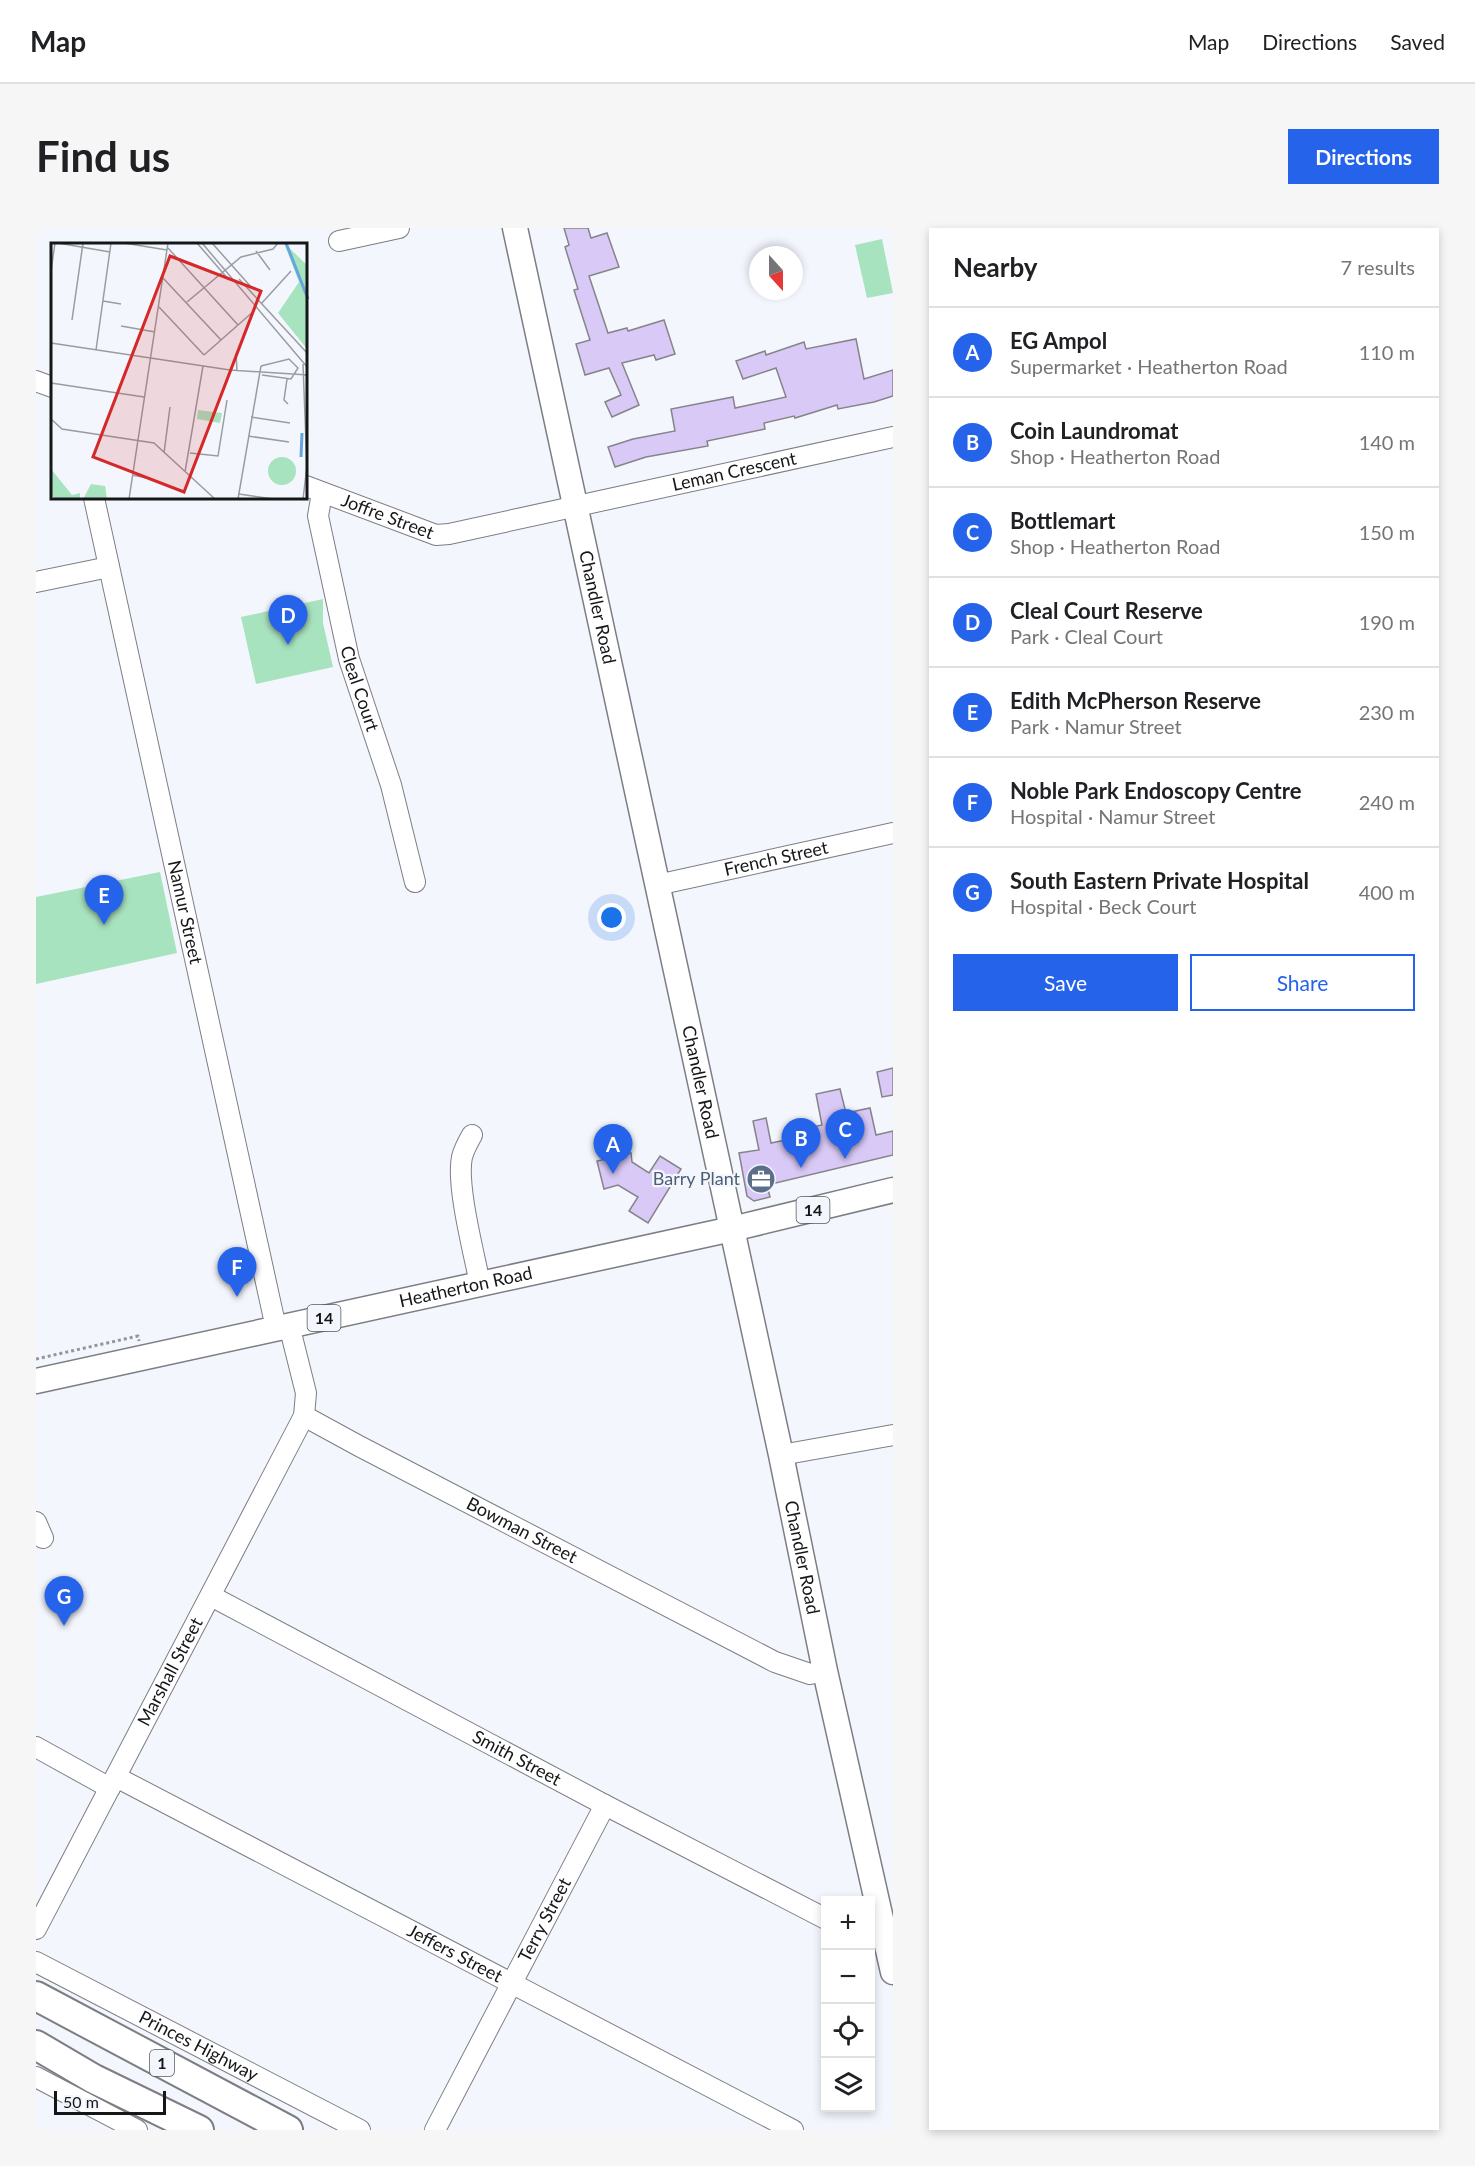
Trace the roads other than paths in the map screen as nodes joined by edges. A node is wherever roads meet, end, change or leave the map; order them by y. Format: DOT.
graph roads {
  1 [pos="399,228"];
  2 [pos="516,228"];
  3 [pos="339,241"];
  4 [pos="36,381"];
  5 [pos="51,387"];
  6 [pos="893,436"];
  7 [pos="314,489"];
  8 [pos="94,500"];
  9 [pos="576,506"];
  10 [pos="109,567"];
  11 [pos="36,582"];
  12 [pos="893,833"];
  13 [pos="415,882"];
  14 [pos="657,885"];
  15 [pos="472,1135"];
  16 [pos="893,1190"];
  17 [pos="732,1229"];
  18 [pos="480,1284"];
  19 [pos="283,1327"];
  20 [pos="36,1381"];
  21 [pos="304,1416"];
  22 [pos="893,1435"];
  23 [pos="781,1455"];
  24 [pos="211,1596"];
  25 [pos="825,1671"];
  26 [pos="36,1747"];
  27 [pos="113,1783"];
  28 [pos="605,1805"];
  29 [pos="821,1916"];
  30 [pos="36,1929"];
  31 [pos="877,1929"];
  32 [pos="36,1962"];
  33 [pos="893,1972"];
  34 [pos="512,1983"];
  35 [pos="36,1996"];
  36 [pos="36,2044"];
  37 [pos="36,2077"];
  38 [pos="137,2130"];
  39 [pos="199,2130"];
  40 [pos="288,2130"];
  41 [pos="360,2130"];
  42 [pos="435,2130"];
  43 [pos="793,2130"];
  1 -- 3 [label="street"];
  2 -- 9 [label="main road, Chandler Road"];
  4 -- 5 [label="street"];
  6 -- 9 [label="street, Leman Crescent"];
  7 -- 9 [label="street, Joffre Street"];
  7 -- 13 [label="street, Cleal Court"];
  8 -- 10 [label="street, Namur Street"];
  9 -- 14 [label="main road, Chandler Road"];
  10 -- 11 [label="street"];
  10 -- 19 [label="street, Namur Street"];
  12 -- 14 [label="street, French Street"];
  14 -- 17 [label="main road, Chandler Road"];
  15 -- 18 [label="street"];
  16 -- 17 [label="main road, Heatherton Road / 14"];
  17 -- 18 [label="main road, Heatherton Road / 14"];
  17 -- 23 [label="main road, Chandler Road"];
  18 -- 19 [label="main road, Heatherton Road / 14"];
  19 -- 20 [label="main road, Heatherton Road / 14"];
  19 -- 21 [label="street"];
  21 -- 24 [label="street, Marshall Street"];
  21 -- 25 [label="street, Bowman Street"];
  22 -- 23 [label="street"];
  23 -- 25 [label="main road, Chandler Road"];
  24 -- 27 [label="street, Marshall Street"];
  24 -- 28 [label="street, Smith Street"];
  25 -- 31 [label="main road, Chandler Road"];
  26 -- 27 [label="street, Jeffers Street"];
  27 -- 30 [label="street, Marshall Street"];
  27 -- 34 [label="street, Jeffers Street"];
  28 -- 29 [label="street, Smith Street"];
  28 -- 34 [label="street, Terry Street"];
  31 -- 33 [label="main road, Chandler Road"];
  32 -- 41 [label="street, Princes Highway"];
  34 -- 42 [label="street, Terry Street"];
  34 -- 43 [label="street, Jeffers Street"];
  35 -- 40 [label="highway, Princes Highway / 1"];
  36 -- 39 [label="highway, 1"];
  37 -- 38 [label="street"];
}
